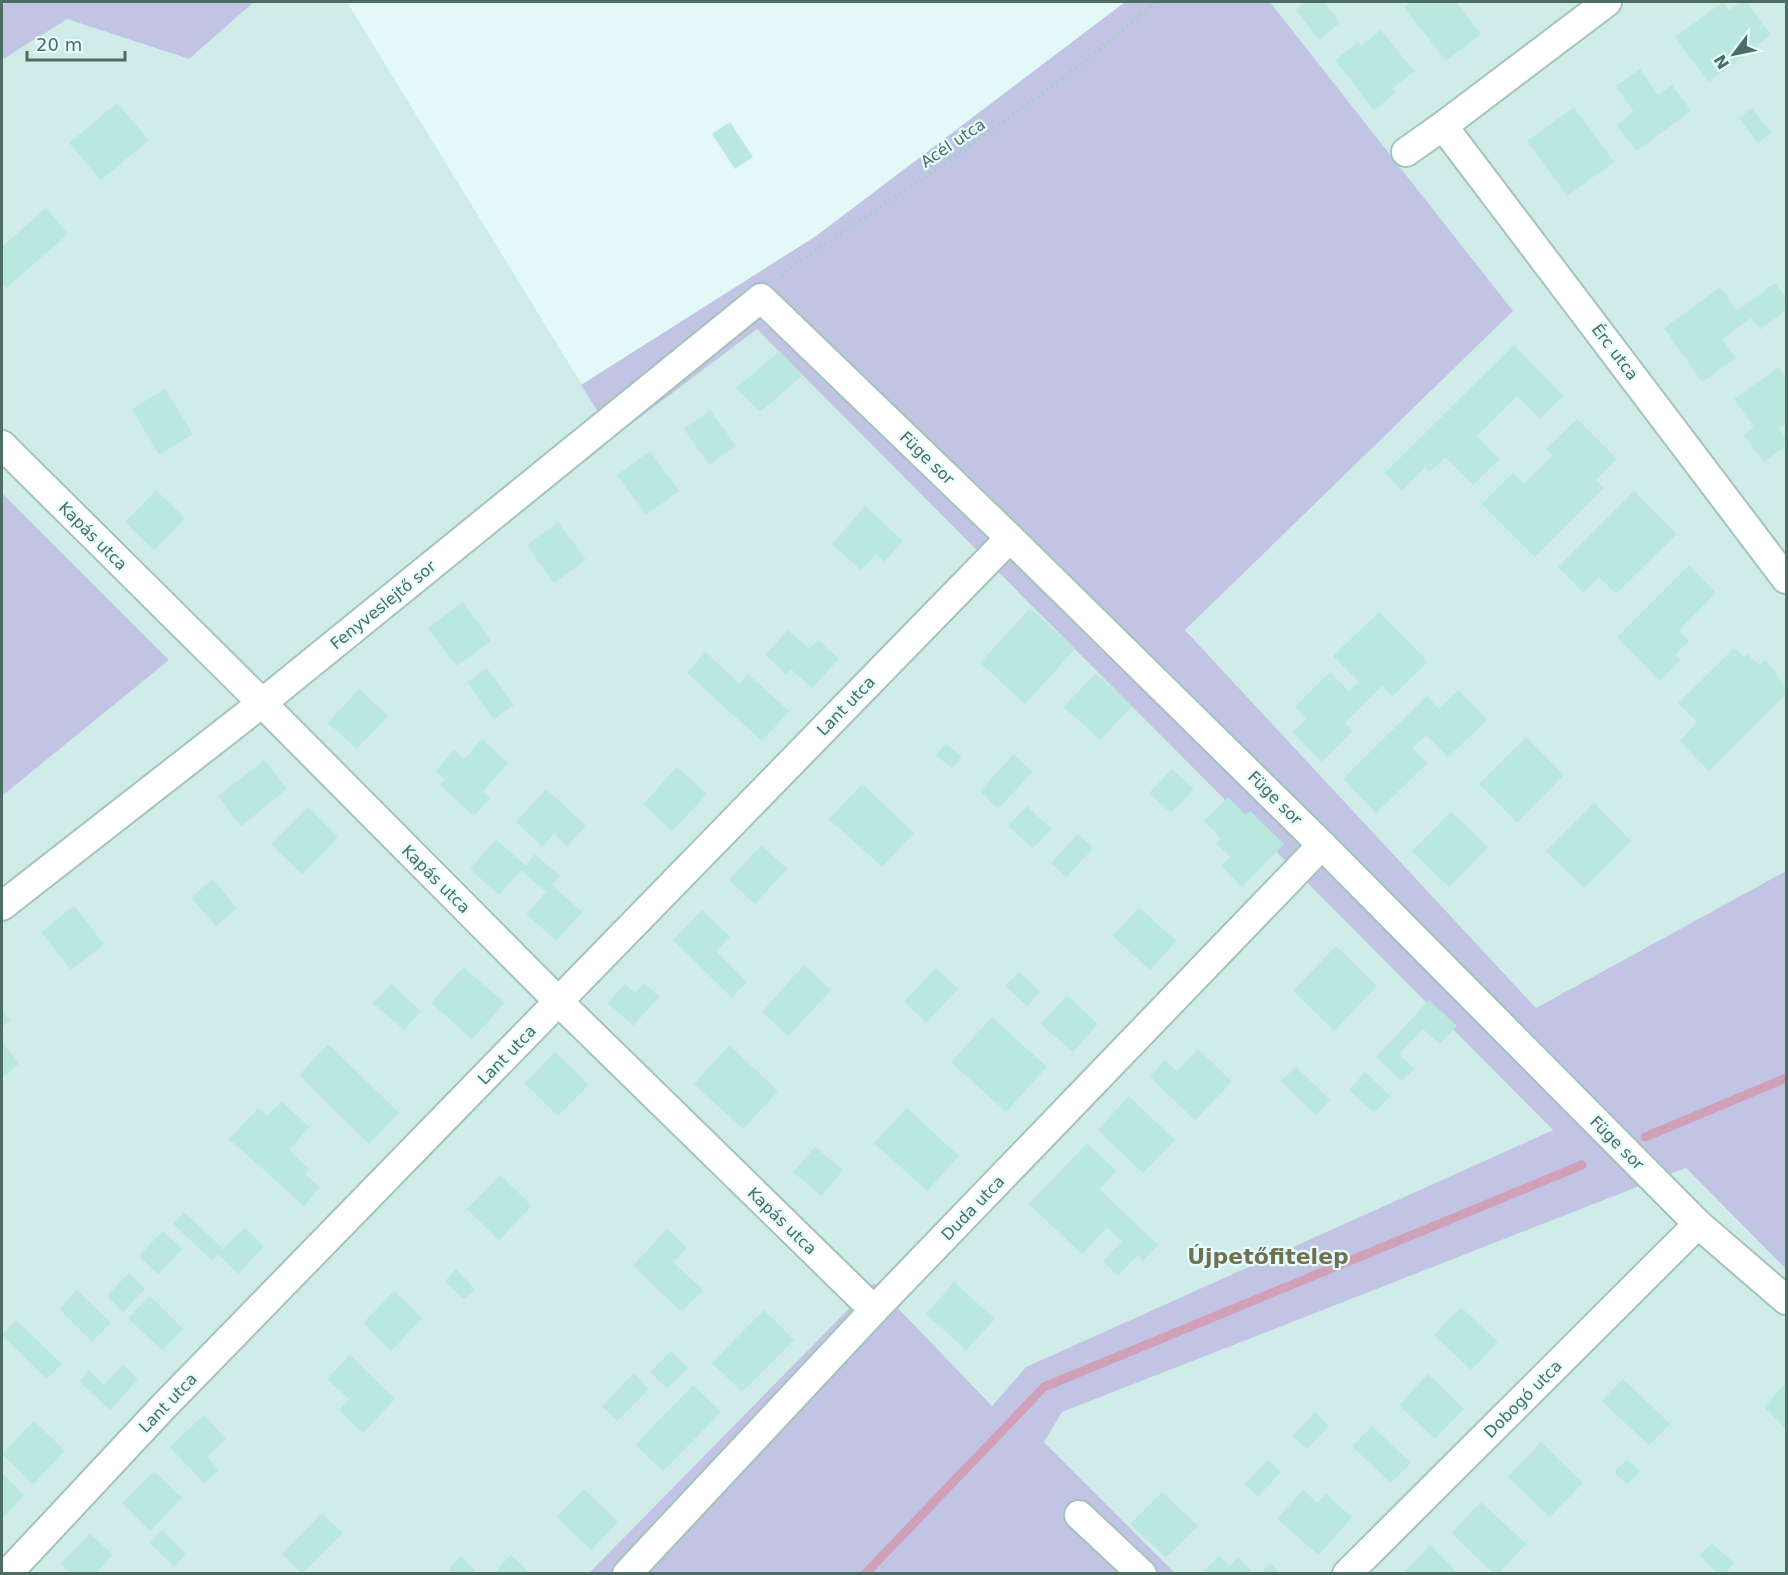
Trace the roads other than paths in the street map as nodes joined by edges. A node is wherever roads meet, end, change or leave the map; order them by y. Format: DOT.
graph roads {
  1 [pos="1607,2"];
  2 [pos="1443,126"];
  3 [pos="1406,152"];
  4 [pos="760,298"];
  5 [pos="2,445"];
  6 [pos="1010,538"];
  7 [pos="1786,579"];
  8 [pos="262,703"];
  9 [pos="1322,845"];
  10 [pos="2,906"];
  11 [pos="559,1002"];
  12 [pos="1698,1224"];
  13 [pos="1786,1300"];
  14 [pos="874,1310"];
  15 [pos="1079,1515"];
  16 [pos="7,1574"];
  17 [pos="627,1574"];
  18 [pos="1142,1574"];
  19 [pos="1347,1574"];
  1 -- 2 [label="street"];
  2 -- 3 [label="street"];
  2 -- 7 [label="street, Érc utca"];
  4 -- 6 [label="street, Füge sor"];
  4 -- 8 [label="street, Fenyveslejtő sor"];
  5 -- 8 [label="street, Kapás utca"];
  6 -- 9 [label="street, Füge sor"];
  6 -- 11 [label="street, Lant utca"];
  8 -- 10 [label="street, Fenyveslejtő sor"];
  8 -- 11 [label="street, Kapás utca"];
  9 -- 12 [label="street, Füge sor"];
  9 -- 14 [label="street, Duda utca"];
  11 -- 14 [label="street, Kapás utca"];
  11 -- 16 [label="street, Lant utca"];
  12 -- 13 [label="street, Füge sor"];
  12 -- 19 [label="street, Dobogó utca"];
  14 -- 17 [label="street, Duda utca"];
  15 -- 18 [label="street"];
}
